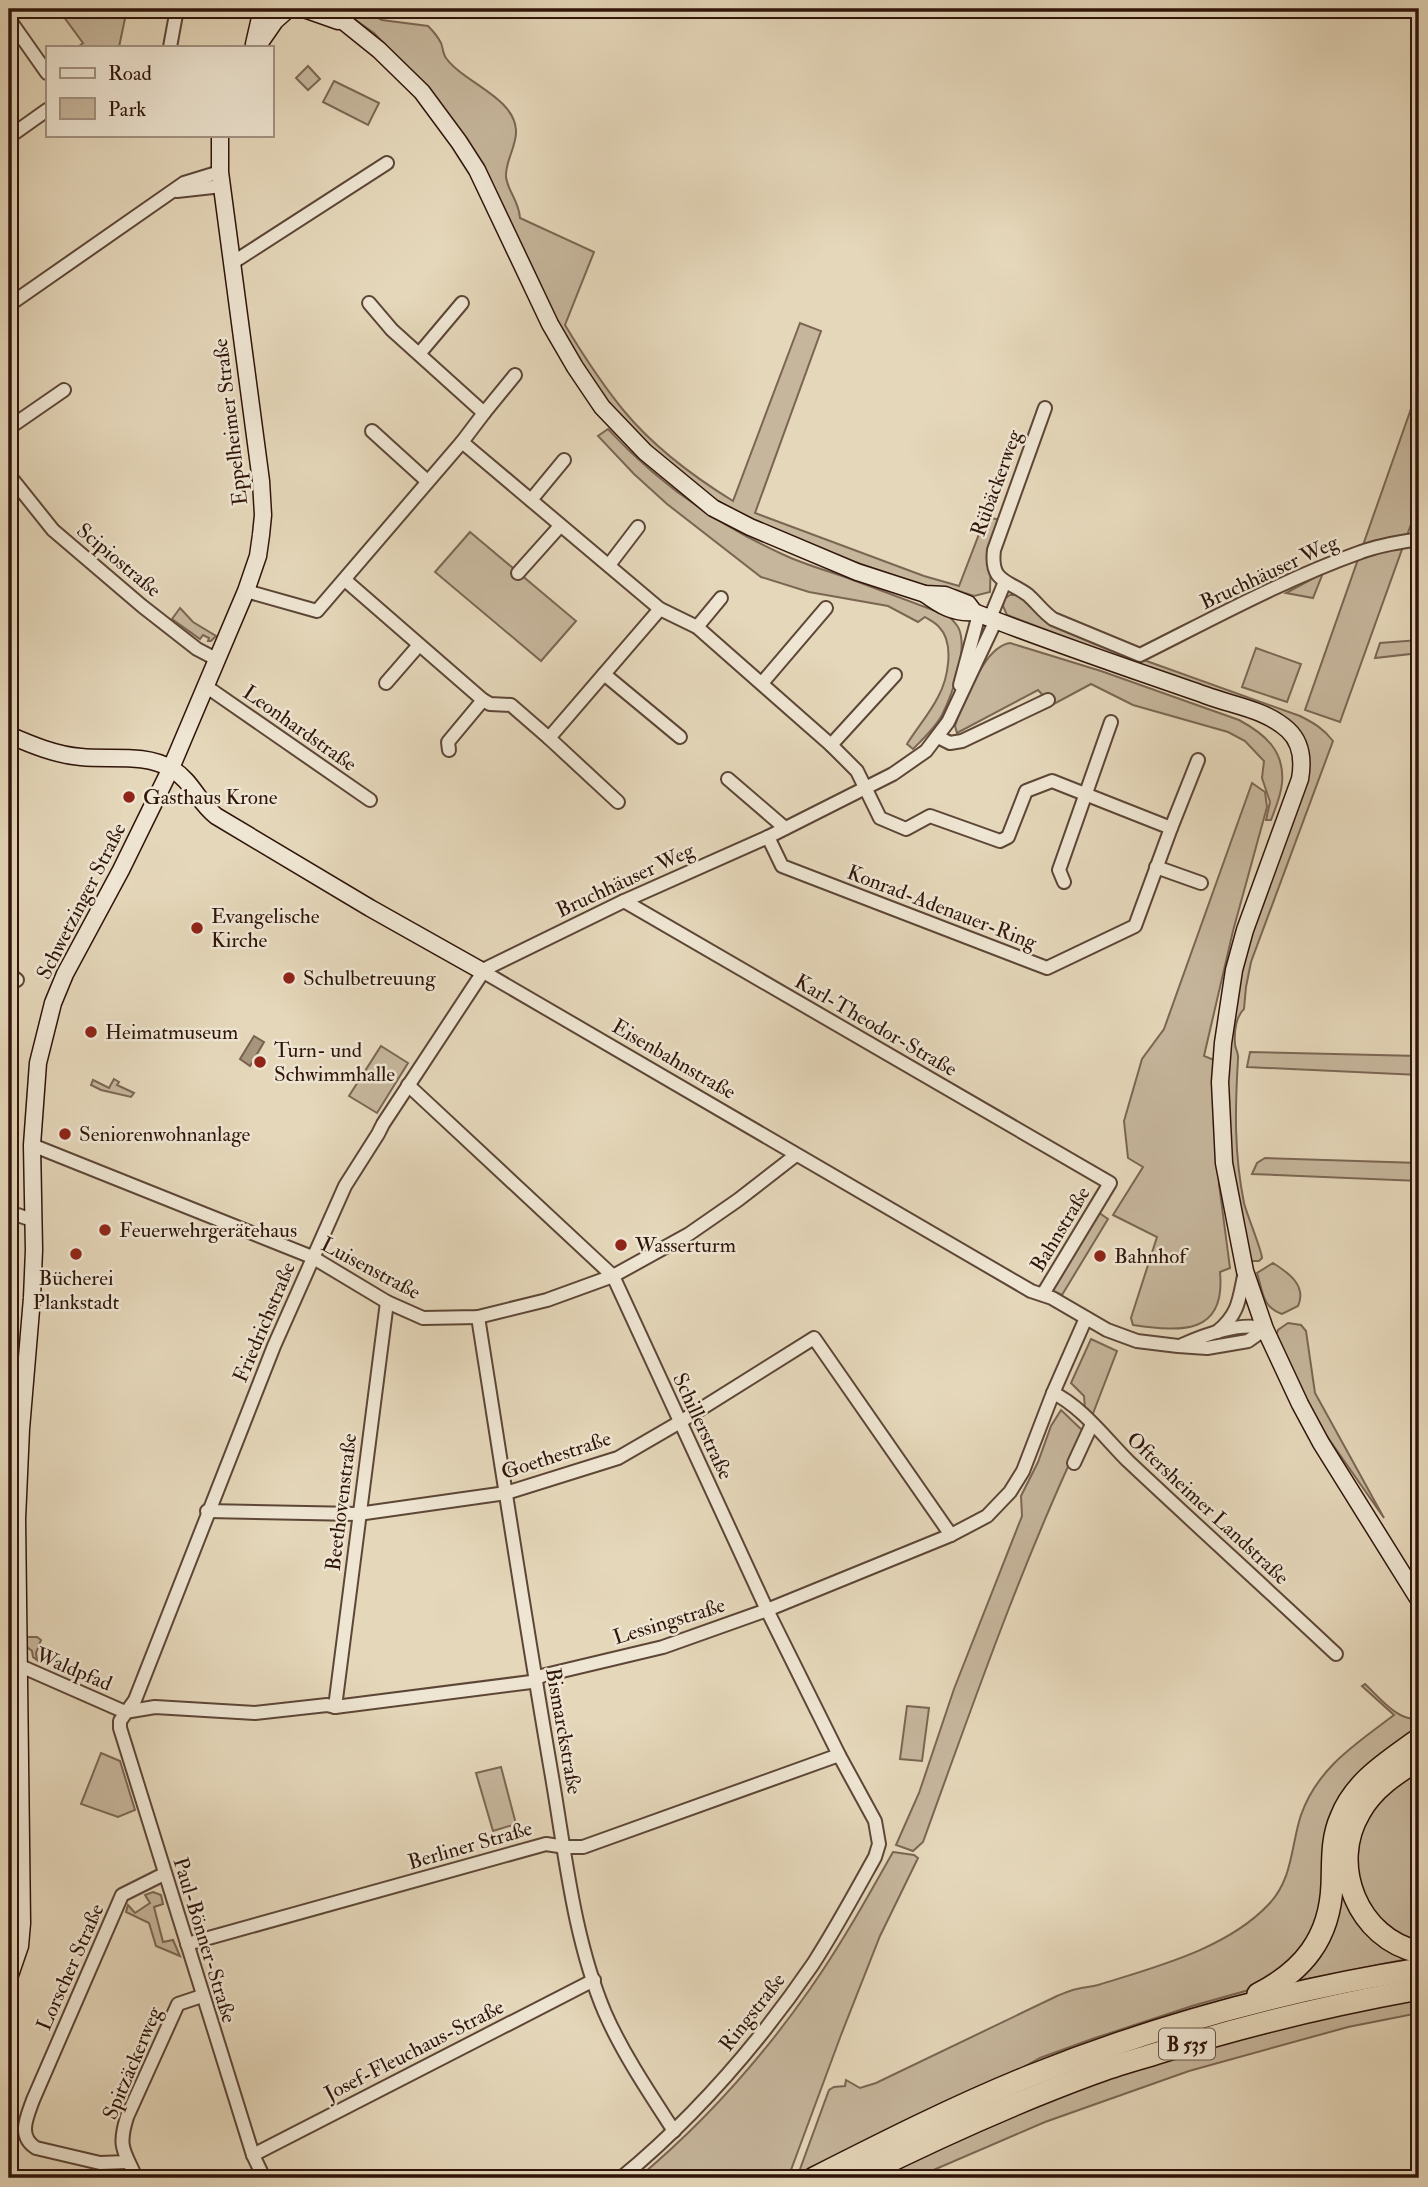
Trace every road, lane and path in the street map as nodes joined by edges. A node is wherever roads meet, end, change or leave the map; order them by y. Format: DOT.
graph roads {
  1 [pos="177,9"];
  2 [pos="262,9"];
  3 [pos="304,9"];
  4 [pos="328,9"];
  5 [pos="284,10"];
  6 [pos="9,19"];
  7 [pos="344,23"];
  8 [pos="170,46"];
  9 [pos="255,46"];
  10 [pos="256,46"];
  11 [pos="46,72"];
  12 [pos="46,111"];
  13 [pos="220,136"];
  14 [pos="9,137"];
  15 [pos="387,163"];
  16 [pos="221,179"];
  17 [pos="232,264"];
  18 [pos="369,303"];
  19 [pos="462,303"];
  20 [pos="9,305"];
  21 [pos="419,354"];
  22 [pos="515,375"];
  23 [pos="64,390"];
  24 [pos="1045,408"];
  25 [pos="484,413"];
  26 [pos="9,429"];
  27 [pos="372,431"];
  28 [pos="461,442"];
  29 [pos="564,460"];
  30 [pos="9,475"];
  31 [pos="427,481"];
  32 [pos="531,500"];
  33 [pos="560,526"];
  34 [pos="638,527"];
  35 [pos="1419,539"];
  36 [pos="609,565"];
  37 [pos="518,573"];
  38 [pos="345,580"];
  39 [pos="1004,583"];
  40 [pos="246,592"];
  41 [pos="925,594"];
  42 [pos="721,598"];
  43 [pos="826,608"];
  44 [pos="660,609"];
  45 [pos="985,616"];
  46 [pos="697,627"];
  47 [pos="419,645"];
  48 [pos="218,660"];
  49 [pos="604,674"];
  50 [pos="895,675"];
  51 [pos="762,682"];
  52 [pos="386,683"];
  53 [pos="207,687"];
  54 [pos="1048,700"];
  55 [pos="483,701"];
  56 [pos="1111,722"];
  57 [pos="9,735"];
  58 [pos="680,737"];
  59 [pos="938,737"];
  60 [pos="549,738"];
  61 [pos="831,745"];
  62 [pos="449,750"];
  63 [pos="1198,760"];
  64 [pos="171,768"];
  65 [pos="728,779"];
  66 [pos="865,789"];
  67 [pos="1086,794"];
  68 [pos="370,800"];
  69 [pos="618,802"];
  70 [pos="785,828"];
  71 [pos="1171,828"];
  72 [pos="768,837"];
  73 [pos="1156,867"];
  74 [pos="1064,883"];
  75 [pos="1201,883"];
  76 [pos="624,901"];
  77 [pos="482,971"];
  78 [pos="408,1085"];
  79 [pos="32,1145"];
  80 [pos="796,1155"];
  81 [pos="1110,1183"];
  82 [pos="9,1212"];
  83 [pos="33,1220"];
  84 [pos="312,1257"];
  85 [pos="1245,1271"];
  86 [pos="613,1276"];
  87 [pos="1042,1294"];
  88 [pos="387,1302"];
  89 [pos="478,1317"];
  90 [pos="1086,1318"];
  91 [pos="1265,1329"];
  92 [pos="1215,1334"];
  93 [pos="1178,1346"];
  94 [pos="1053,1393"];
  95 [pos="680,1422"];
  96 [pos="1092,1424"];
  97 [pos="1074,1462"];
  98 [pos="506,1493"];
  99 [pos="208,1511"];
  100 [pos="358,1514"];
  101 [pos="951,1535"];
  102 [pos="1419,1600"];
  103 [pos="767,1610"];
  104 [pos="1336,1654"];
  105 [pos="13,1663"];
  106 [pos="536,1680"];
  107 [pos="335,1707"];
  108 [pos="125,1712"];
  109 [pos="1419,1739"];
  110 [pos="839,1755"];
  111 [pos="1419,1759"];
  112 [pos="879,1844"];
  113 [pos="565,1847"];
  114 [pos="164,1874"];
  115 [pos="187,1944"];
  116 [pos="1419,1952"];
  117 [pos="1419,1969"];
  118 [pos="9,1978"];
  119 [pos="594,1980"];
  120 [pos="1419,1989"];
  121 [pos="202,1996"];
  122 [pos="1218,2012"];
  123 [pos="674,2131"];
  124 [pos="253,2155"];
  125 [pos="127,2162"];
  126 [pos="136,2178"];
  127 [pos="264,2178"];
  128 [pos="621,2178"];
  129 [pos="814,2178"];
  130 [pos="856,2178"];
  1 -- 8 [label="street"];
  2 -- 9 [label="street"];
  3 -- 7 [label="street"];
  4 -- 7 [label="street"];
  5 -- 10 [label="street"];
  6 -- 11 [label="street"];
  7 -- 41 [label="street"];
  12 -- 14 [label="street"];
  13 -- 16 [label="street, Eppelheimer Straße"];
  15 -- 17 [label="street"];
  16 -- 17 [label="street, Eppelheimer Straße"];
  16 -- 20 [label="street"];
  17 -- 40 [label="street, Eppelheimer Straße"];
  18 -- 21 [label="street"];
  19 -- 21 [label="street"];
  21 -- 25 [label="street"];
  22 -- 25 [label="street"];
  23 -- 26 [label="street"];
  24 -- 39 [label="street, Rübäckerweg"];
  25 -- 28 [label="street"];
  27 -- 31 [label="street"];
  28 -- 31 [label="street"];
  28 -- 32 [label="street"];
  29 -- 32 [label="street"];
  30 -- 48 [label="street, Scipiostraße"];
  31 -- 38 [label="street"];
  32 -- 33 [label="street"];
  33 -- 36 [label="street"];
  33 -- 37 [label="street"];
  34 -- 36 [label="street"];
  35 -- 39 [label="street, Bruchhäuser Weg"];
  36 -- 44 [label="street"];
  38 -- 40 [label="street"];
  38 -- 47 [label="street"];
  39 -- 45 [label="street, Bruchhäuser Weg"];
  40 -- 48 [label="street, Eppelheimer Straße"];
  41 -- 45 [label="street"];
  41 -- 45 [label="street"];
  42 -- 46 [label="street"];
  43 -- 51 [label="street"];
  44 -- 46 [label="street"];
  44 -- 49 [label="street"];
  45 -- 59 [label="street, Bruchhäuser Weg"];
  45 -- 85 [label="street"];
  46 -- 51 [label="street"];
  47 -- 52 [label="street"];
  47 -- 55 [label="street"];
  48 -- 53 [label="street, Eppelheimer Straße"];
  49 -- 58 [label="street"];
  49 -- 60 [label="street"];
  50 -- 61 [label="street"];
  51 -- 61 [label="street"];
  53 -- 64 [label="street, Eppelheimer Straße"];
  53 -- 68 [label="street, Leonhardstraße"];
  54 -- 59 [label="street"];
  55 -- 60 [label="street"];
  55 -- 62 [label="street"];
  56 -- 67 [label="street"];
  57 -- 64 [label="street"];
  59 -- 66 [label="street, Bruchhäuser Weg"];
  60 -- 69 [label="street"];
  61 -- 66 [label="street"];
  63 -- 71 [label="street, Konrad-Adenauer-Ring"];
  64 -- 77 [label="street, Eisenbahnstraße"];
  64 -- 79 [label="street, Schwetzinger Straße"];
  65 -- 70 [label="street"];
  66 -- 67 [label="street"];
  66 -- 70 [label="street, Bruchhäuser Weg"];
  67 -- 71 [label="street"];
  67 -- 74 [label="street"];
  70 -- 72 [label="street, Bruchhäuser Weg"];
  71 -- 73 [label="street, Konrad-Adenauer-Ring"];
  72 -- 73 [label="street, Konrad-Adenauer-Ring"];
  72 -- 76 [label="street, Bruchhäuser Weg"];
  73 -- 75 [label="street"];
  76 -- 77 [label="street, Bruchhäuser Weg"];
  76 -- 81 [label="street, Karl-Theodor-Straße"];
  77 -- 78 [label="street, Friedrichstraße"];
  77 -- 80 [label="street, Eisenbahnstraße"];
  78 -- 84 [label="street, Friedrichstraße"];
  78 -- 86 [label="street, Schillerstraße"];
  79 -- 83 [label="street, Schwetzinger Straße"];
  79 -- 84 [label="street, Luisenstraße"];
  80 -- 86 [label="street, Luisenstraße"];
  80 -- 87 [label="street, Eisenbahnstraße"];
  81 -- 87 [label="street, Bahnstraße"];
  82 -- 83 [label="street"];
  83 -- 105 [label="street, Schwetzinger Straße"];
  84 -- 88 [label="street, Luisenstraße"];
  84 -- 99 [label="street, Friedrichstraße"];
  85 -- 91 [label="street"];
  85 -- 92 [label="street"];
  86 -- 89 [label="street, Luisenstraße"];
  86 -- 95 [label="street, Schillerstraße"];
  87 -- 90 [label="street, Eisenbahnstraße"];
  88 -- 89 [label="street, Luisenstraße"];
  88 -- 100 [label="street, Beethovenstraße"];
  89 -- 98 [label="street, Bismarckstraße"];
  90 -- 93 [label="street, Eisenbahnstraße"];
  90 -- 94 [label="street, Lessingstraße"];
  91 -- 92 [label="street"];
  91 -- 93 [label="street, Eisenbahnstraße"];
  91 -- 102 [label="street"];
  92 -- 93 [label="street"];
  94 -- 96 [label="street, Oftersheimer Landstraße"];
  94 -- 101 [label="street, Lessingstraße"];
  95 -- 98 [label="street, Goethestraße"];
  95 -- 101 [label="street, Goethestraße"];
  95 -- 103 [label="street, Schillerstraße"];
  96 -- 97 [label="street"];
  96 -- 104 [label="street, Oftersheimer Landstraße"];
  98 -- 100 [label="street, Goethestraße"];
  98 -- 106 [label="street, Bismarckstraße"];
  99 -- 100 [label="street, Goethestraße"];
  99 -- 108 [label="street, Friedrichstraße"];
  100 -- 107 [label="street, Beethovenstraße"];
  101 -- 103 [label="street, Lessingstraße"];
  103 -- 106 [label="street, Lessingstraße"];
  103 -- 110 [label="street, Schillerstraße"];
  105 -- 108 [label="street, Waldpfad"];
  105 -- 118 [label="street, Schwetzinger Straße"];
  106 -- 107 [label="street, Lessingstraße"];
  106 -- 113 [label="street, Bismarckstraße"];
  107 -- 108 [label="street, Lessingstraße"];
  108 -- 114 [label="street, Paul-Bönner-Straße"];
  109 -- 122 [label="highway, B 535"];
  110 -- 112 [label="street, Schillerstraße"];
  110 -- 113 [label="street, Berliner Straße"];
  111 -- 116 [label="highway"];
  112 -- 123 [label="street, Ringstraße"];
  113 -- 115 [label="street, Berliner Straße"];
  113 -- 119 [label="street, Bismarckstraße"];
  114 -- 115 [label="street, Paul-Bönner-Straße"];
  114 -- 125 [label="street, Lorscher Straße"];
  115 -- 121 [label="street, Paul-Bönner-Straße"];
  117 -- 122 [label="highway, B 535"];
  119 -- 123 [label="street, Bismarckstraße"];
  119 -- 124 [label="street, Josef-Fleuchaus-Straße"];
  120 -- 130 [label="highway, B 535"];
  121 -- 124 [label="street, Paul-Bönner-Straße"];
  121 -- 125 [label="street, Spitzäckerweg"];
  122 -- 129 [label="highway, B 535"];
  123 -- 128 [label="street, Ringstraße"];
  124 -- 127 [label="street, Paul-Bönner-Straße"];
  125 -- 126 [label="street"];
}
